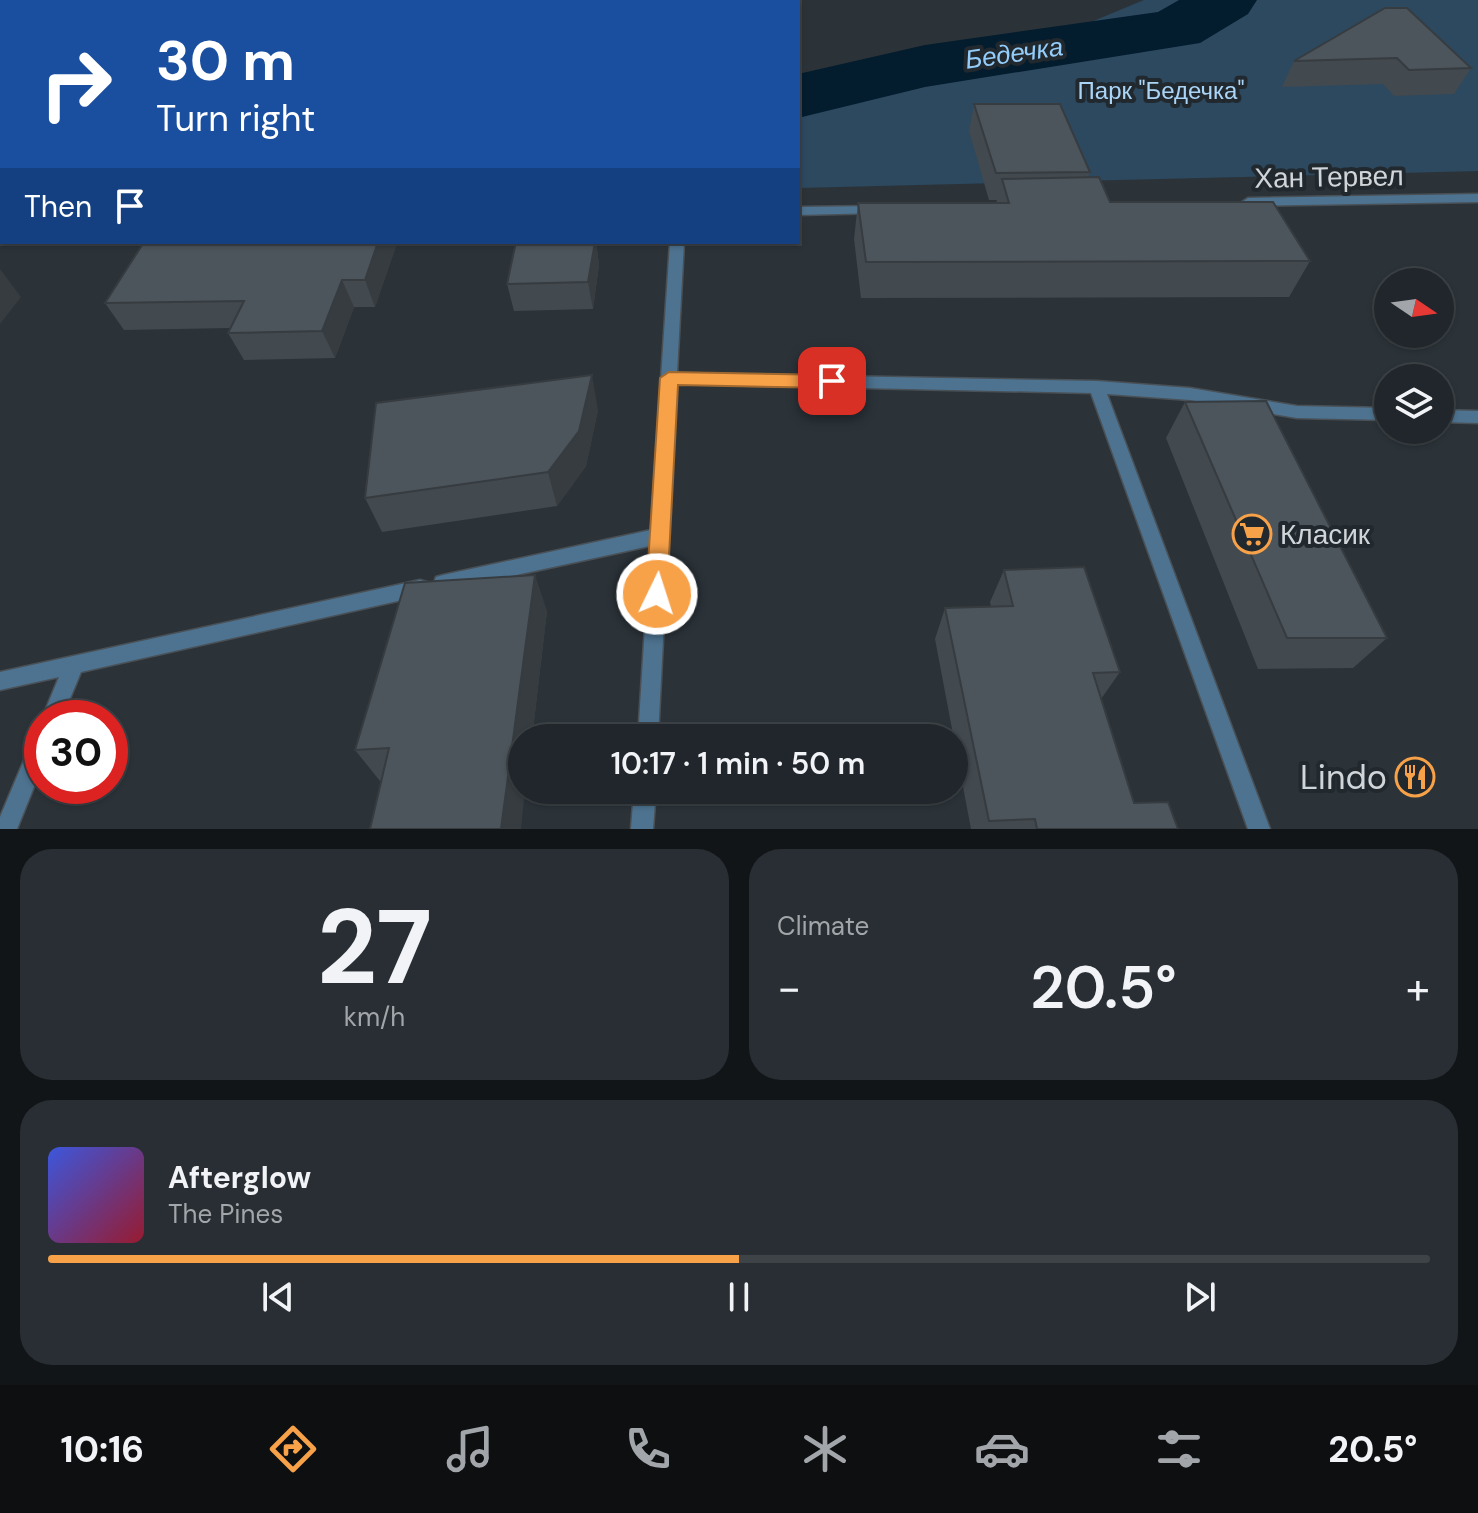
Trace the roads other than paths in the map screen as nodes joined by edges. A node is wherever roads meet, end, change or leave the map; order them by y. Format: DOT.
graph roads {
  1 [pos="1478,198"];
  2 [pos="1241,203"];
  3 [pos="893,209"];
  4 [pos="800,211"];
  5 [pos="677,244"];
  6 [pos="669,378"];
  7 [pos="1097,387"];
  8 [pos="1374,414"];
  9 [pos="1454,416"];
  10 [pos="1478,417"];
  11 [pos="660,536"];
  12 [pos="74,664"];
  13 [pos="0,681"];
  14 [pos="59,700"];
  15 [pos="649,724"];
  16 [pos="24,785"];
  17 [pos="644,804"];
  18 [pos="6,829"];
  19 [pos="642,829"];
  20 [pos="1259,829"];
  1 -- 2 [label="street, Хан Тервел"];
  3 -- 4 [label="street"];
  5 -- 6 [label="street"];
  6 -- 7 [label="street"];
  6 -- 11 [label="street"];
  7 -- 8 [label="street"];
  7 -- 20 [label="street"];
  9 -- 10 [label="street"];
  11 -- 12 [label="street"];
  11 -- 15 [label="street"];
  12 -- 13 [label="street"];
  12 -- 14 [label="street"];
  16 -- 18 [label="street"];
  17 -- 19 [label="street"];
}
